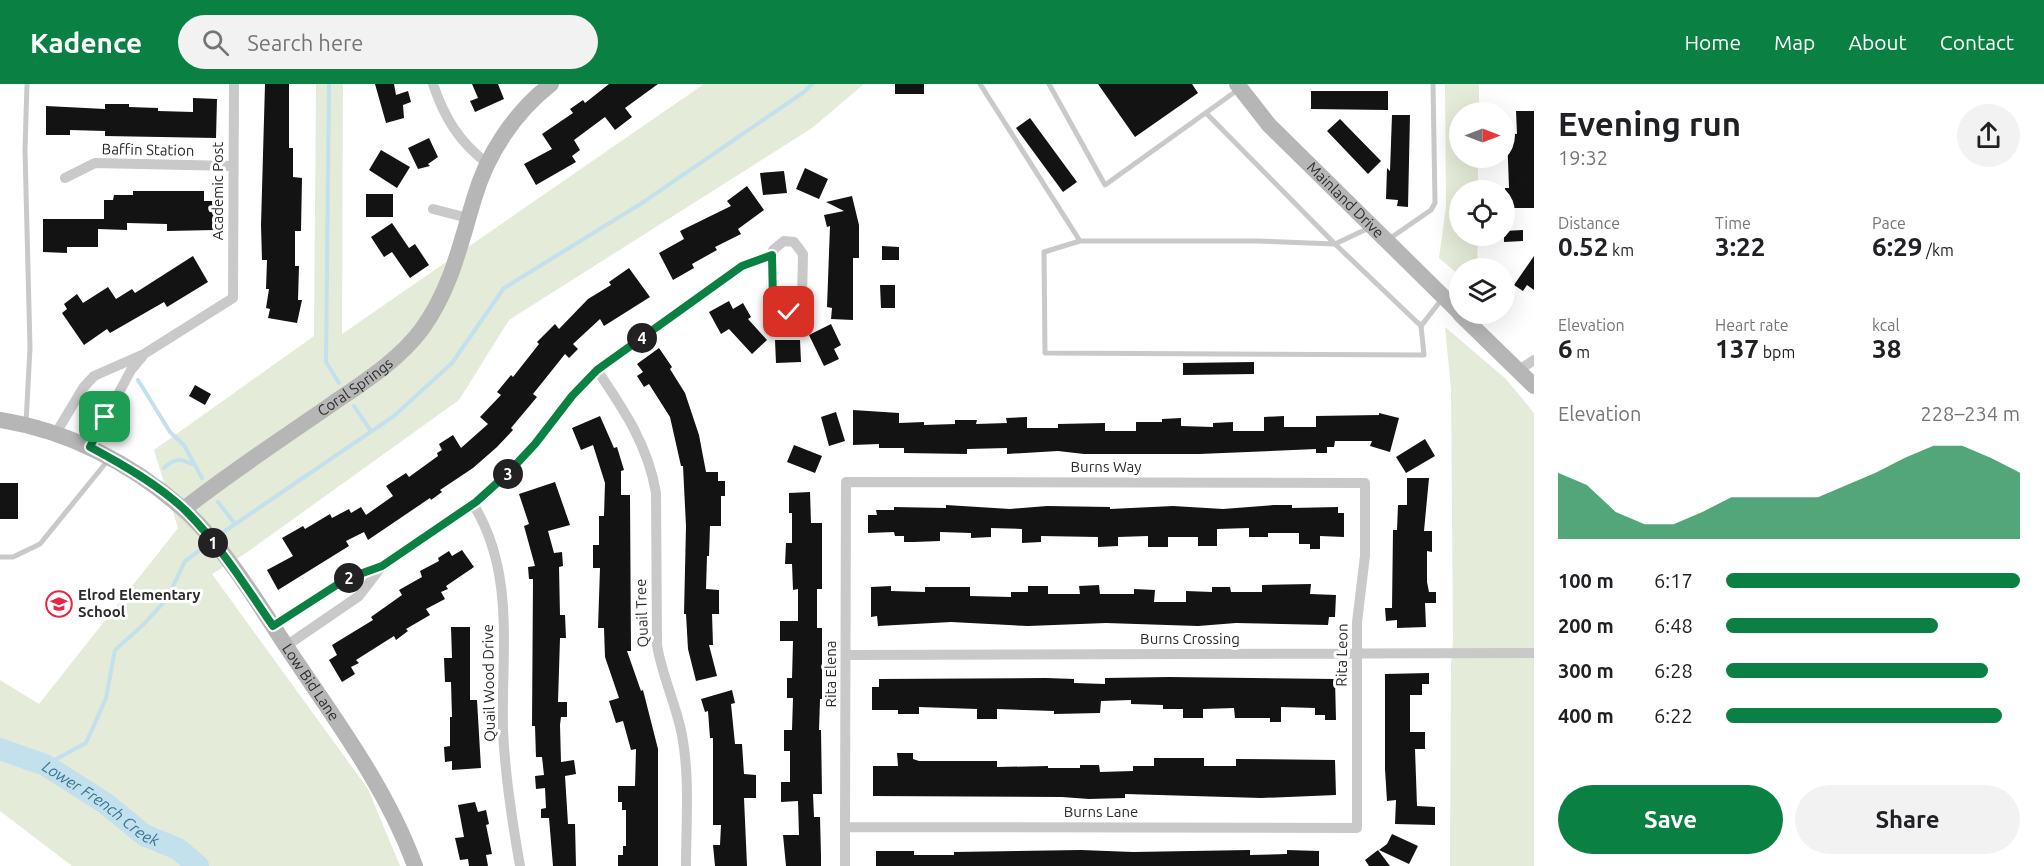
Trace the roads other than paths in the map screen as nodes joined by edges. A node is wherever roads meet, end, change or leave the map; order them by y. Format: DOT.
graph roads {
  1 [pos="27,84"];
  2 [pos="234,84"];
  3 [pos="433,84"];
  4 [pos="551,84"];
  5 [pos="980,84"];
  6 [pos="1049,84"];
  7 [pos="1433,84"];
  8 [pos="1241,86"];
  9 [pos="1206,113"];
  10 [pos="487,163"];
  11 [pos="233,166"];
  12 [pos="65,178"];
  13 [pos="433,209"];
  14 [pos="468,218"];
  15 [pos="1372,226"];
  16 [pos="1080,241"];
  17 [pos="1386,241"];
  18 [pos="1335,244"];
  19 [pos="772,255"];
  20 [pos="1443,297"];
  21 [pos="1449,303"];
  22 [pos="1471,324"];
  23 [pos="1420,326"];
  24 [pos="144,354"];
  25 [pos="1534,360"];
  26 [pos="597,370"];
  27 [pos="1519,370"];
  28 [pos="1534,386"];
  29 [pos="0,420"];
  30 [pos="25,424"];
  31 [pos="56,433"];
  32 [pos="90,447"];
  33 [pos="110,457"];
  34 [pos="846,482"];
  35 [pos="1365,483"];
  36 [pos="473,504"];
  37 [pos="184,509"];
  38 [pos="0,557"];
  39 [pos="382,566"];
  40 [pos="273,626"];
  41 [pos="286,646"];
  42 [pos="1534,653"];
  43 [pos="1356,654"];
  44 [pos="846,655"];
  45 [pos="845,827"];
  46 [pos="1357,828"];
  47 [pos="415,866"];
  48 [pos="520,866"];
  49 [pos="686,866"];
  50 [pos="845,866"];
  1 -- 30 [label="lane"];
  2 -- 11 [label="street, Academic Post"];
  3 -- 10 [label="street"];
  4 -- 10 [label="street, Coral Springs"];
  5 -- 16 [label="lane"];
  6 -- 9 [label="lane"];
  7 -- 17 [label="lane"];
  8 -- 9 [label="lane"];
  8 -- 15 [label="street, Mainland Drive"];
  9 -- 18 [label="lane"];
  10 -- 14 [label="street, Coral Springs"];
  11 -- 12 [label="street, Baffin Station"];
  11 -- 24 [label="street, Academic Post"];
  13 -- 14 [label="street"];
  14 -- 37 [label="street, Coral Springs"];
  15 -- 17 [label="street, Mainland Drive"];
  15 -- 18 [label="lane"];
  16 -- 18 [label="lane"];
  16 -- 23 [label="lane"];
  17 -- 20 [label="street, Mainland Drive"];
  18 -- 23 [label="lane"];
  19 -- 19 [label="street"];
  19 -- 26 [label="street"];
  20 -- 21 [label="street, Mainland Drive"];
  20 -- 23 [label="lane"];
  22 -- 27 [label="street, Mainland Drive"];
  24 -- 31 [label="street"];
  24 -- 32 [label="street"];
  25 -- 27 [label="street"];
  26 -- 36 [label="street"];
  26 -- 49 [label="street, Quail Tree"];
  27 -- 28 [label="street, Mainland Drive"];
  29 -- 30 [label="street, Low Bid Lane"];
  30 -- 31 [label="street, Low Bid Lane"];
  31 -- 32 [label="street, Low Bid Lane"];
  32 -- 33 [label="street, Low Bid Lane"];
  33 -- 37 [label="street, Low Bid Lane"];
  33 -- 38 [label="lane"];
  34 -- 35 [label="street, Burns Way"];
  34 -- 44 [label="street, Rita Elena"];
  35 -- 43 [label="street, Rita Leon"];
  36 -- 39 [label="street"];
  36 -- 48 [label="street, Quail Wood Drive"];
  37 -- 40 [label="street, Low Bid Lane"];
  39 -- 40 [label="street"];
  39 -- 41 [label="street"];
  40 -- 41 [label="street, Low Bid Lane"];
  41 -- 47 [label="street, Low Bid Lane"];
  42 -- 43 [label="street, Burns Crossing"];
  43 -- 44 [label="street, Burns Crossing"];
  43 -- 46 [label="street, Rita Leon"];
  44 -- 45 [label="street, Rita Elena"];
  45 -- 46 [label="street, Burns Lane"];
  45 -- 50 [label="street, Rita Elena"];
}
